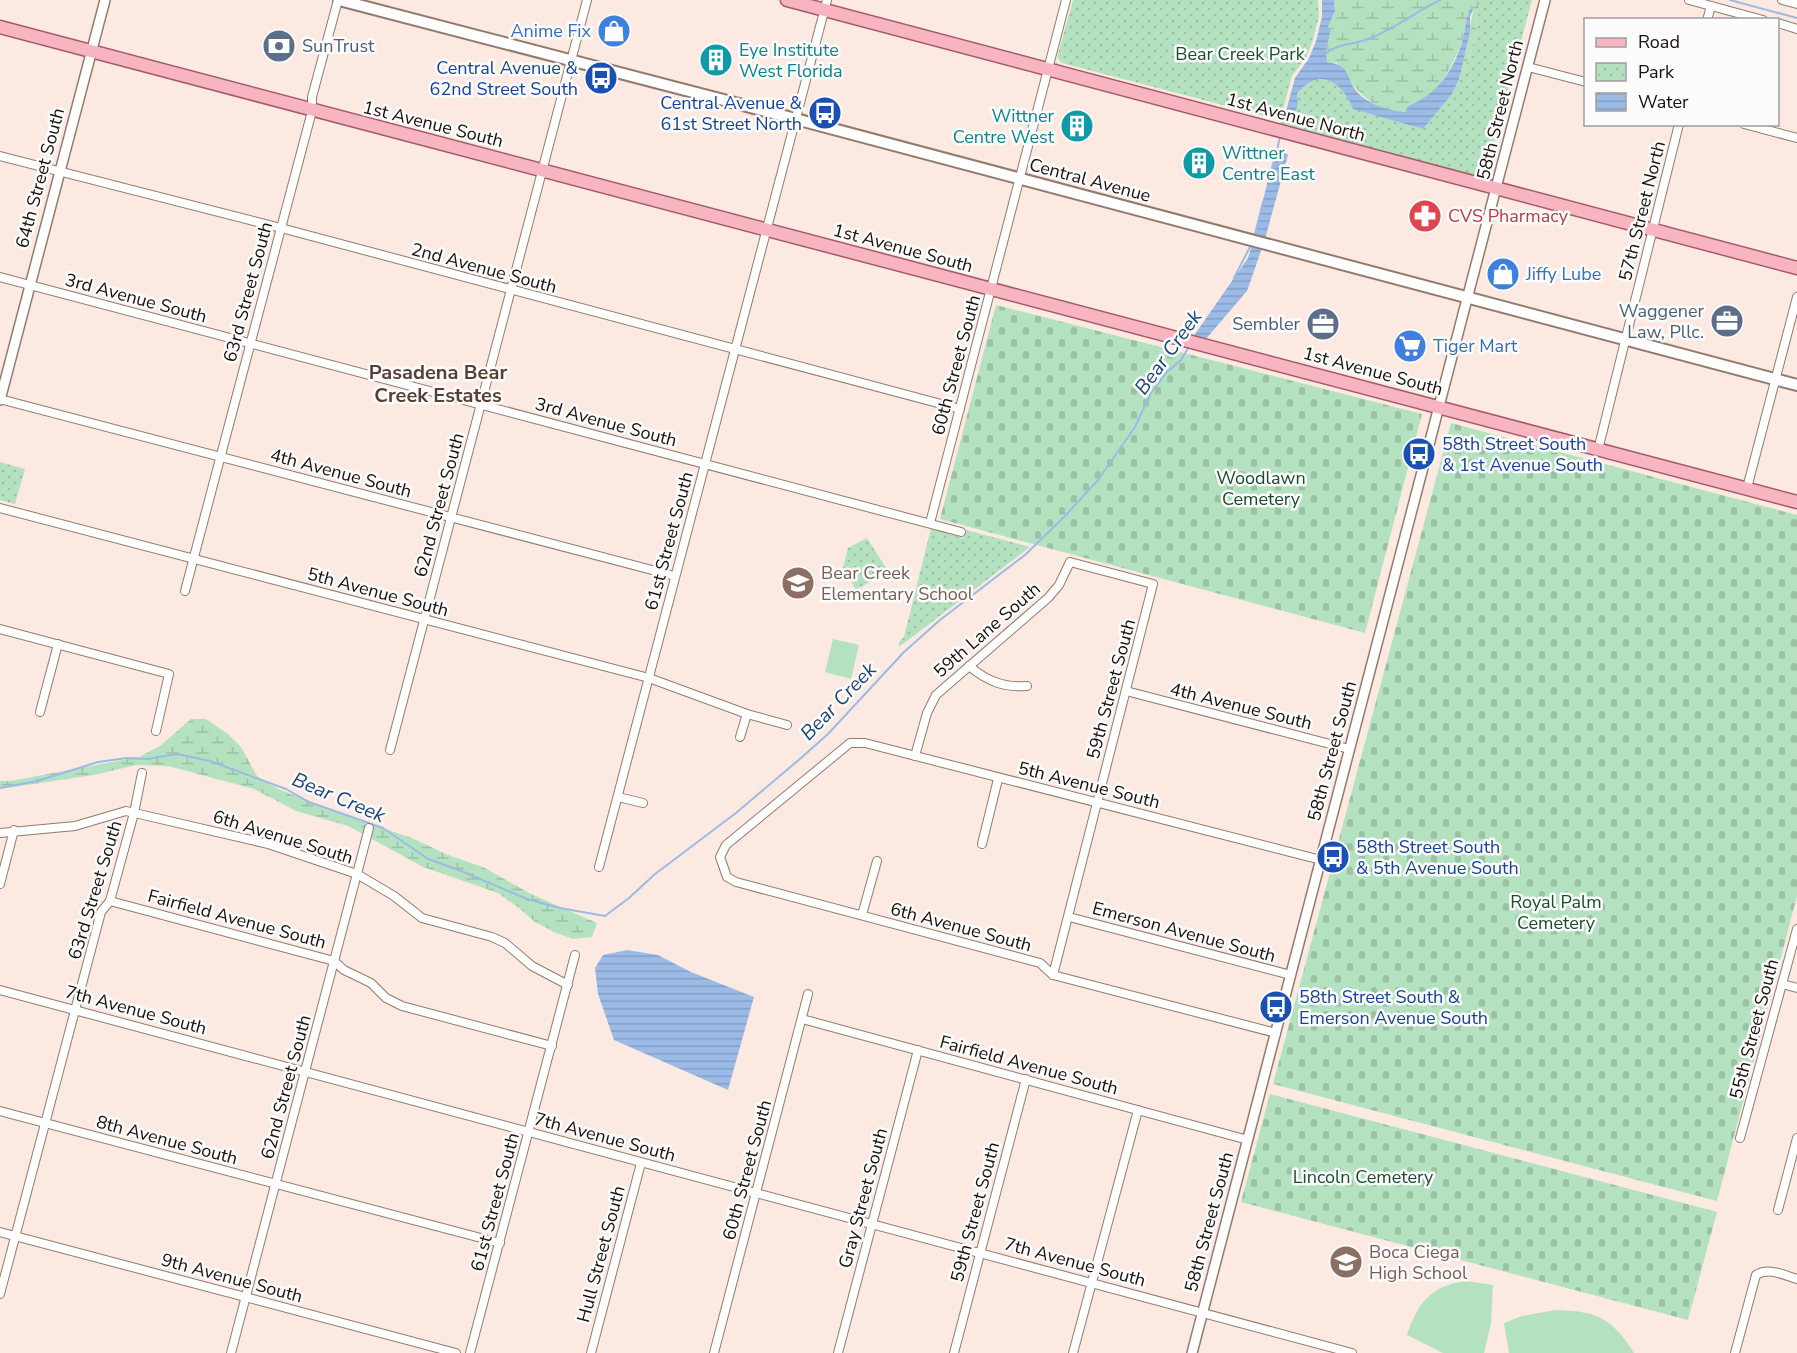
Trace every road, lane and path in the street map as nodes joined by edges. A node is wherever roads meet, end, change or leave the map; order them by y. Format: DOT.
graph roads {
  1 [pos="105,0"];
  2 [pos="587,0"];
  3 [pos="786,0"];
  4 [pos="1066,0"];
  5 [pos="1545,0"];
  6 [pos="1689,0"];
  7 [pos="1782,0"];
  8 [pos="344,1"];
  9 [pos="1797,4"];
  10 [pos="826,5"];
  11 [pos="1711,6"];
  12 [pos="1708,18"];
  13 [pos="1755,18"];
  14 [pos="1779,23"];
  15 [pos="0,27"];
  16 [pos="1797,29"];
  17 [pos="90,52"];
  18 [pos="571,60"];
  19 [pos="1528,67"];
  20 [pos="1048,70"];
  21 [pos="1584,81"];
  22 [pos="312,111"];
  23 [pos="796,119"];
  24 [pos="1679,126"];
  25 [pos="1752,126"];
  26 [pos="1797,138"];
  27 [pos="0,156"];
  28 [pos="543,170"];
  29 [pos="59,172"];
  30 [pos="1019,178"];
  31 [pos="1497,188"];
  32 [pos="280,228"];
  33 [pos="767,230"];
  34 [pos="1653,230"];
  35 [pos="1797,268"];
  36 [pos="0,277"];
  37 [pos="29,285"];
  38 [pos="991,289"];
  39 [pos="511,291"];
  40 [pos="1797,297"];
  41 [pos="1469,298"];
  42 [pos="1626,339"];
  43 [pos="250,344"];
  44 [pos="734,350"];
  45 [pos="1776,379"];
  46 [pos="1797,385"];
  47 [pos="0,399"];
  48 [pos="481,404"];
  49 [pos="1439,408"];
  50 [pos="960,409"];
  51 [pos="1598,450"];
  52 [pos="220,457"];
  53 [pos="705,464"];
  54 [pos="1747,488"];
  55 [pos="1797,502"];
  56 [pos="0,508"];
  57 [pos="450,518"];
  58 [pos="930,523"];
  59 [pos="961,532"];
  60 [pos="194,558"];
  61 [pos="1070,562"];
  62 [pos="675,576"];
  63 [pos="185,591"];
  64 [pos="424,620"];
  65 [pos="0,629"];
  66 [pos="58,644"];
  67 [pos="969,666"];
  68 [pos="649,678"];
  69 [pos="1027,686"];
  70 [pos="1126,691"];
  71 [pos="40,712"];
  72 [pos="747,714"];
  73 [pos="787,725"];
  74 [pos="156,731"];
  75 [pos="740,737"];
  76 [pos="1349,749"];
  77 [pos="390,750"];
  78 [pos="915,756"];
  79 [pos="142,773"];
  80 [pos="998,779"];
  81 [pos="618,797"];
  82 [pos="1096,801"];
  83 [pos="643,803"];
  84 [pos="134,813"];
  85 [pos="369,828"];
  86 [pos="14,831"];
  87 [pos="0,833"];
  88 [pos="982,844"];
  89 [pos="720,857"];
  90 [pos="1321,860"];
  91 [pos="877,861"];
  92 [pos="599,867"];
  93 [pos="357,874"];
  94 [pos="0,884"];
  95 [pos="110,901"];
  96 [pos="862,915"];
  97 [pos="1069,917"];
  98 [pos="1797,929"];
  99 [pos="575,954"];
  100 [pos="334,961"];
  101 [pos="1053,975"];
  102 [pos="1291,975"];
  103 [pos="1782,984"];
  104 [pos="568,985"];
  105 [pos="1797,988"];
  106 [pos="0,990"];
  107 [pos="808,994"];
  108 [pos="75,1010"];
  109 [pos="802,1019"];
  110 [pos="1276,1033"];
  111 [pos="552,1046"];
  112 [pos="918,1050"];
  113 [pos="306,1071"];
  114 [pos="1026,1079"];
  115 [pos="1138,1110"];
  116 [pos="0,1111"];
  117 [pos="45,1123"];
  118 [pos="529,1132"];
  119 [pos="1740,1138"];
  120 [pos="1797,1138"];
  121 [pos="1248,1140"];
  122 [pos="641,1162"];
  123 [pos="1794,1164"];
  124 [pos="276,1184"];
  125 [pos="756,1193"];
  126 [pos="1778,1210"];
  127 [pos="872,1224"];
  128 [pos="0,1232"];
  129 [pos="15,1236"];
  130 [pos="500,1243"];
  131 [pos="980,1252"];
  132 [pos="1797,1279"];
  133 [pos="1092,1282"];
  134 [pos="0,1294"];
  135 [pos="245,1297"];
  136 [pos="1203,1312"];
  137 [pos="231,1353"];
  138 [pos="456,1353"];
  139 [pos="470,1353"];
  140 [pos="591,1353"];
  141 [pos="714,1353"];
  142 [pos="838,1353"];
  143 [pos="954,1353"];
  144 [pos="1074,1353"];
  145 [pos="1192,1353"];
  146 [pos="1352,1353"];
  147 [pos="1735,1353"];
  1 -- 17 [label="street, 64th Street South"];
  2 -- 18 [label="street, 62nd Street South"];
  3 -- 10 [label="main road, 1st Avenue North"];
  4 -- 20 [label="street, 60th Street South"];
  5 -- 19 [label="street, 58th Street North"];
  6 -- 11 [label="street"];
  7 -- 9 [label="street"];
  8 -- 18 [label="main road, Central Avenue"];
  8 -- 22 [label="street, 63rd Street South"];
  10 -- 20 [label="main road, 1st Avenue North"];
  10 -- 23 [label="street, 61st Street South"];
  11 -- 12 [label="street"];
  11 -- 13 [label="street"];
  14 -- 16 [label="street"];
  15 -- 17 [label="main road, 1st Avenue South"];
  17 -- 22 [label="main road, 1st Avenue South"];
  17 -- 29 [label="street, 64th Street South"];
  18 -- 23 [label="main road, Central Avenue"];
  18 -- 28 [label="street, 62nd Street South"];
  19 -- 21 [label="street"];
  19 -- 31 [label="street, 58th Street North"];
  20 -- 30 [label="street, 60th Street South"];
  20 -- 31 [label="main road, 1st Avenue North"];
  22 -- 28 [label="main road, 1st Avenue South"];
  22 -- 32 [label="street, 63rd Street South"];
  23 -- 30 [label="main road, Central Avenue"];
  23 -- 33 [label="street, 61st Street South"];
  24 -- 34 [label="street, 57th Street North"];
  25 -- 26 [label="street"];
  27 -- 29 [label="street, 2nd Avenue South"];
  28 -- 33 [label="main road, 1st Avenue South"];
  28 -- 39 [label="street, 62nd Street South"];
  29 -- 32 [label="street, 2nd Avenue South"];
  29 -- 37 [label="street, 64th Street South"];
  30 -- 38 [label="street, 60th Street South"];
  30 -- 41 [label="main road, Central Avenue"];
  31 -- 34 [label="main road, 1st Avenue North"];
  31 -- 41 [label="street, 58th Street North"];
  32 -- 39 [label="street, 2nd Avenue South"];
  32 -- 43 [label="street, 63rd Street South"];
  33 -- 38 [label="main road, 1st Avenue South"];
  33 -- 44 [label="street, 61st Street South"];
  34 -- 35 [label="main road, 1st Avenue North"];
  34 -- 42 [label="street, 57th Street North"];
  36 -- 37 [label="street, 3rd Avenue South"];
  37 -- 43 [label="street, 3rd Avenue South"];
  37 -- 47 [label="street, 64th Street South"];
  38 -- 49 [label="main road, 1st Avenue South"];
  38 -- 50 [label="street, 60th Street South"];
  39 -- 44 [label="street, 2nd Avenue South"];
  39 -- 48 [label="street, 62nd Street South"];
  40 -- 45 [label="street"];
  41 -- 42 [label="main road, Central Avenue"];
  41 -- 49 [label="street, 58th Street South"];
  42 -- 45 [label="main road, Central Avenue"];
  42 -- 51 [label="street, 57th Street North"];
  43 -- 48 [label="street, 3rd Avenue South"];
  43 -- 52 [label="street, 63rd Street South"];
  44 -- 50 [label="street, 2nd Avenue South"];
  44 -- 53 [label="street, 61st Street South"];
  45 -- 46 [label="main road, Central Avenue"];
  45 -- 54 [label="street"];
  47 -- 52 [label="street, 4th Avenue South"];
  48 -- 53 [label="street, 3rd Avenue South"];
  48 -- 57 [label="street, 62nd Street South"];
  49 -- 51 [label="main road, 1st Avenue South"];
  49 -- 76 [label="street, 58th Street South"];
  50 -- 58 [label="street, 60th Street South"];
  51 -- 54 [label="main road, 1st Avenue South"];
  52 -- 57 [label="street, 4th Avenue South"];
  52 -- 60 [label="street, 63rd Street South"];
  53 -- 58 [label="street, 3rd Avenue South"];
  53 -- 62 [label="street, 61st Street South"];
  54 -- 55 [label="main road, 1st Avenue South"];
  56 -- 60 [label="street, 5th Avenue South"];
  57 -- 62 [label="street, 4th Avenue South"];
  57 -- 64 [label="street, 62nd Street South"];
  58 -- 59 [label="street, 3rd Avenue South"];
  60 -- 63 [label="street, 63rd Street South"];
  60 -- 64 [label="street, 5th Avenue South"];
  61 -- 67 [label="street, 59th Lane South"];
  61 -- 70 [label="street, 59th Street South"];
  62 -- 68 [label="street, 61st Street South"];
  64 -- 68 [label="street, 5th Avenue South"];
  64 -- 77 [label="street, 62nd Street South"];
  65 -- 66 [label="street"];
  66 -- 71 [label="street"];
  66 -- 74 [label="street"];
  67 -- 69 [label="street"];
  67 -- 78 [label="street, 59th Lane South"];
  68 -- 72 [label="street, 5th Avenue South"];
  68 -- 81 [label="street, 61st Street South"];
  70 -- 76 [label="street, 4th Avenue South"];
  70 -- 82 [label="street, 59th Street South"];
  72 -- 73 [label="street, 5th Avenue South"];
  72 -- 75 [label="street"];
  76 -- 90 [label="street, 58th Street South"];
  78 -- 80 [label="street, 5th Avenue South"];
  78 -- 89 [label="street, 5th Avenue South"];
  79 -- 84 [label="street, 63rd Street South"];
  80 -- 82 [label="street, 5th Avenue South"];
  80 -- 88 [label="street"];
  81 -- 83 [label="street"];
  81 -- 92 [label="street, 61st Street South"];
  82 -- 90 [label="street, 5th Avenue South"];
  82 -- 97 [label="street, 59th Street South"];
  84 -- 86 [label="street, 6th Avenue South"];
  84 -- 93 [label="street, 6th Avenue South"];
  84 -- 95 [label="street, 63rd Street South"];
  85 -- 93 [label="street, 62nd Street South"];
  86 -- 87 [label="street, 6th Avenue South"];
  86 -- 94 [label="street"];
  89 -- 96 [label="street, 6th Avenue South"];
  90 -- 102 [label="street, 58th Street South"];
  91 -- 96 [label="street"];
  93 -- 100 [label="street, 62nd Street South"];
  93 -- 104 [label="street, 6th Avenue South"];
  95 -- 100 [label="street, Fairfield Avenue South"];
  95 -- 108 [label="street, 63rd Street South"];
  96 -- 101 [label="street, 6th Avenue South"];
  97 -- 101 [label="street, 59th Street South"];
  97 -- 102 [label="street, Emerson Avenue South"];
  98 -- 103 [label="street, 55th Street South"];
  99 -- 104 [label="street, 61st Street South"];
  100 -- 111 [label="street, Fairfield Avenue South"];
  100 -- 113 [label="street, 62nd Street South"];
  101 -- 110 [label="street, 6th Avenue South"];
  102 -- 110 [label="street, 58th Street South"];
  103 -- 105 [label="street"];
  103 -- 119 [label="street, 55th Street South"];
  104 -- 111 [label="street, 61st Street South"];
  106 -- 108 [label="street, 7th Avenue South"];
  107 -- 109 [label="street, 60th Street South"];
  108 -- 113 [label="street, 7th Avenue South"];
  108 -- 117 [label="street, 63rd Street South"];
  109 -- 112 [label="street, Fairfield Avenue South"];
  109 -- 125 [label="street, 60th Street South"];
  110 -- 121 [label="street, 58th Street South"];
  111 -- 118 [label="street, 61st Street South"];
  112 -- 114 [label="street, Fairfield Avenue South"];
  112 -- 127 [label="street, Gray Street South"];
  113 -- 118 [label="street, 7th Avenue South"];
  113 -- 124 [label="street, 62nd Street South"];
  114 -- 115 [label="street, Fairfield Avenue South"];
  114 -- 131 [label="street, 59th Street South"];
  115 -- 121 [label="street, Fairfield Avenue South"];
  115 -- 133 [label="street"];
  116 -- 117 [label="street, 8th Avenue South"];
  117 -- 124 [label="street, 8th Avenue South"];
  117 -- 129 [label="street, 63rd Street South"];
  118 -- 122 [label="street, 7th Avenue South"];
  118 -- 130 [label="street, 61st Street South"];
  120 -- 123 [label="street"];
  121 -- 136 [label="street, 58th Street South"];
  122 -- 125 [label="street, 7th Avenue South"];
  122 -- 140 [label="street, Hull Street South"];
  123 -- 126 [label="street"];
  124 -- 130 [label="street, 8th Avenue South"];
  124 -- 135 [label="street, 62nd Street South"];
  125 -- 127 [label="street, 7th Avenue South"];
  125 -- 141 [label="street, 60th Street South"];
  127 -- 131 [label="street, 7th Avenue South"];
  127 -- 142 [label="street, Gray Street South"];
  128 -- 129 [label="street, 9th Avenue South"];
  129 -- 134 [label="street, 63rd Street South"];
  129 -- 135 [label="street, 9th Avenue South"];
  130 -- 139 [label="street, 61st Street South"];
  131 -- 133 [label="street, 7th Avenue South"];
  131 -- 143 [label="street, 59th Street South"];
  132 -- 147 [label="street"];
  133 -- 136 [label="street, 7th Avenue South"];
  133 -- 144 [label="street"];
  135 -- 137 [label="street, 62nd Street South"];
  135 -- 138 [label="street, 9th Avenue South"];
  136 -- 145 [label="street, 58th Street South"];
  136 -- 146 [label="street, 7th Avenue South"];
}
